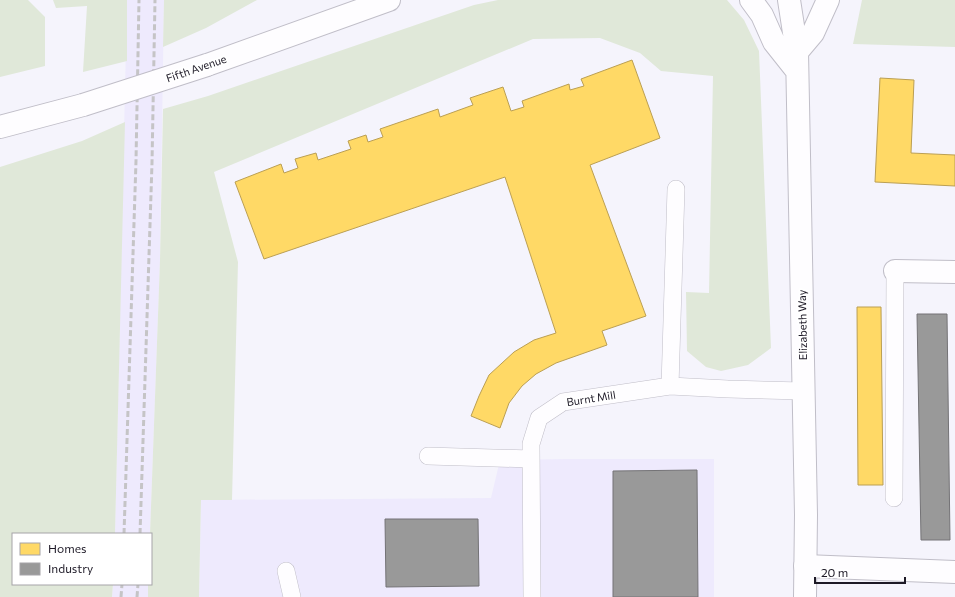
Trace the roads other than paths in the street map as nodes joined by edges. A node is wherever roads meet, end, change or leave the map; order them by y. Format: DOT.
graph roads {
  1 [pos="388,0"];
  2 [pos="751,0"];
  3 [pos="789,0"];
  4 [pos="828,0"];
  5 [pos="797,62"];
  6 [pos="0,127"];
  7 [pos="676,189"];
  8 [pos="895,271"];
  9 [pos="955,272"];
  10 [pos="670,386"];
  11 [pos="803,391"];
  12 [pos="428,456"];
  13 [pos="531,459"];
  14 [pos="894,498"];
  15 [pos="805,566"];
  16 [pos="286,571"];
  17 [pos="955,572"];
  18 [pos="292,597"];
  19 [pos="532,597"];
  20 [pos="805,597"];
  1 -- 6 [label="main road, Fifth Avenue, bridge"];
  2 -- 5 [label="main road"];
  3 -- 5 [label="main road, Elizabeth Way"];
  4 -- 5 [label="main road"];
  5 -- 11 [label="main road, Elizabeth Way"];
  7 -- 10 [label="lane"];
  8 -- 9 [label="main road"];
  8 -- 14 [label="lane"];
  10 -- 11 [label="lane, Burnt Mill"];
  10 -- 13 [label="lane, Burnt Mill"];
  11 -- 15 [label="main road, Elizabeth Way"];
  12 -- 13 [label="lane"];
  13 -- 19 [label="lane, Burnt Mill"];
  15 -- 17 [label="main road"];
  15 -- 20 [label="main road, Elizabeth Way"];
  16 -- 18 [label="lane"];
}
